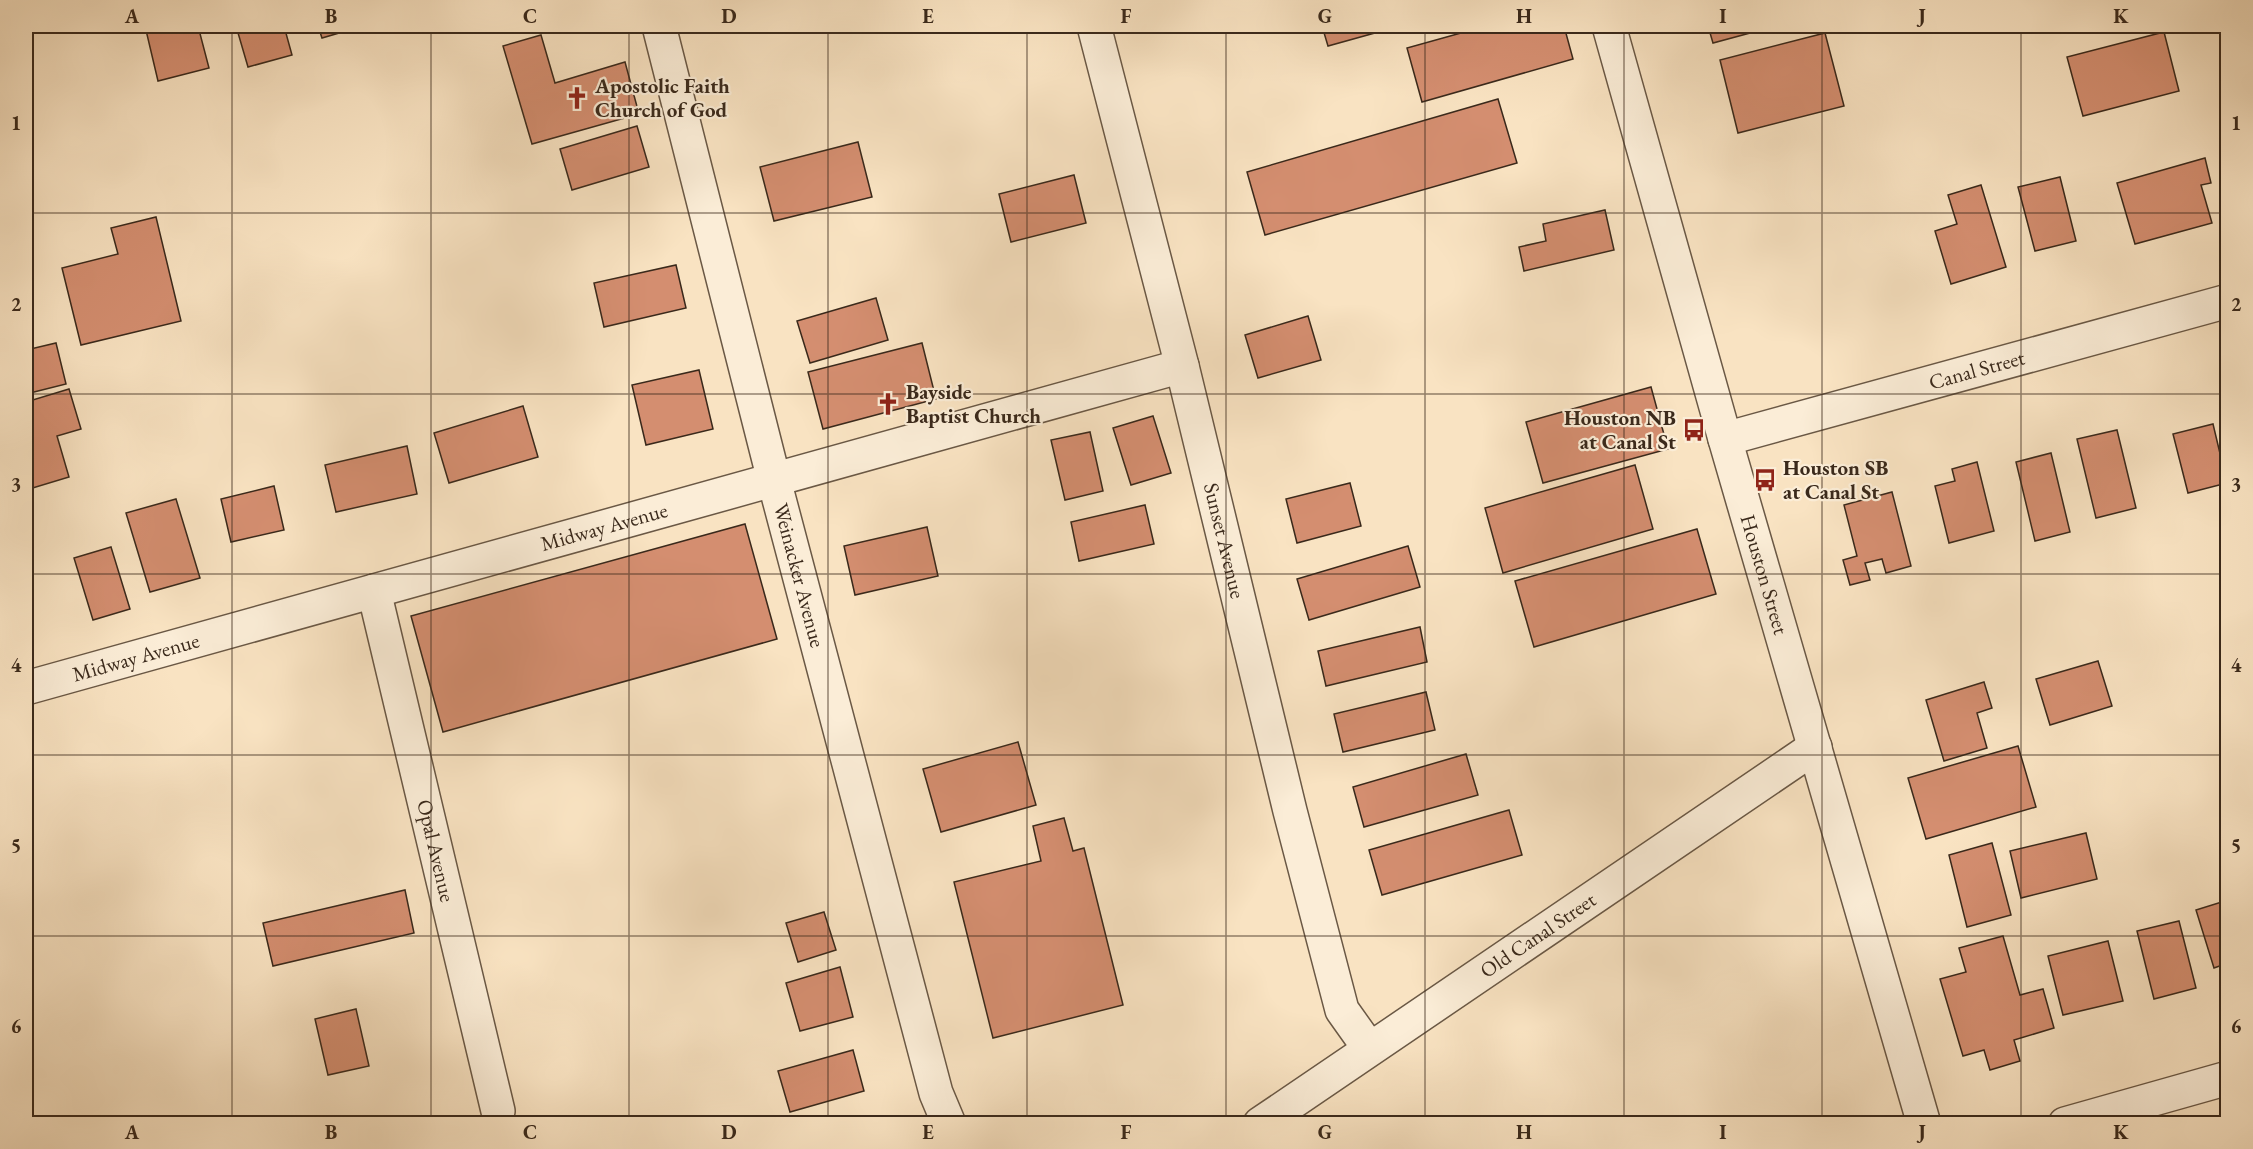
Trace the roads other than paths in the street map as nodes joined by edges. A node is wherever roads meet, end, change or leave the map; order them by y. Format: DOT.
graph roads {
  1 [pos="659,26"];
  2 [pos="1094,26"];
  3 [pos="1609,26"];
  4 [pos="2228,302"];
  5 [pos="1182,366"];
  6 [pos="1725,439"];
  7 [pos="774,480"];
  8 [pos="374,591"];
  9 [pos="26,688"];
  10 [pos="1815,747"];
  11 [pos="1369,1048"];
  12 [pos="2228,1078"];
  13 [pos="498,1111"];
  14 [pos="949,1124"];
  15 [pos="1260,1124"];
  16 [pos="1923,1124"];
  17 [pos="2065,1124"];
  1 -- 7 [label="street, Weinacker Avenue"];
  2 -- 5 [label="street, Sunset Avenue"];
  3 -- 6 [label="street, Houston Street"];
  4 -- 6 [label="street, Canal Street"];
  5 -- 7 [label="street, Midway Avenue"];
  5 -- 11 [label="street, Sunset Avenue"];
  6 -- 10 [label="street, Houston Street"];
  7 -- 8 [label="street, Midway Avenue"];
  7 -- 14 [label="street, Weinacker Avenue"];
  8 -- 9 [label="street, Midway Avenue"];
  8 -- 13 [label="street, Opal Avenue"];
  10 -- 11 [label="street, Old Canal Street"];
  10 -- 16 [label="street, Houston Street"];
  11 -- 15 [label="street, Old Canal Street"];
  12 -- 17 [label="street"];
}
